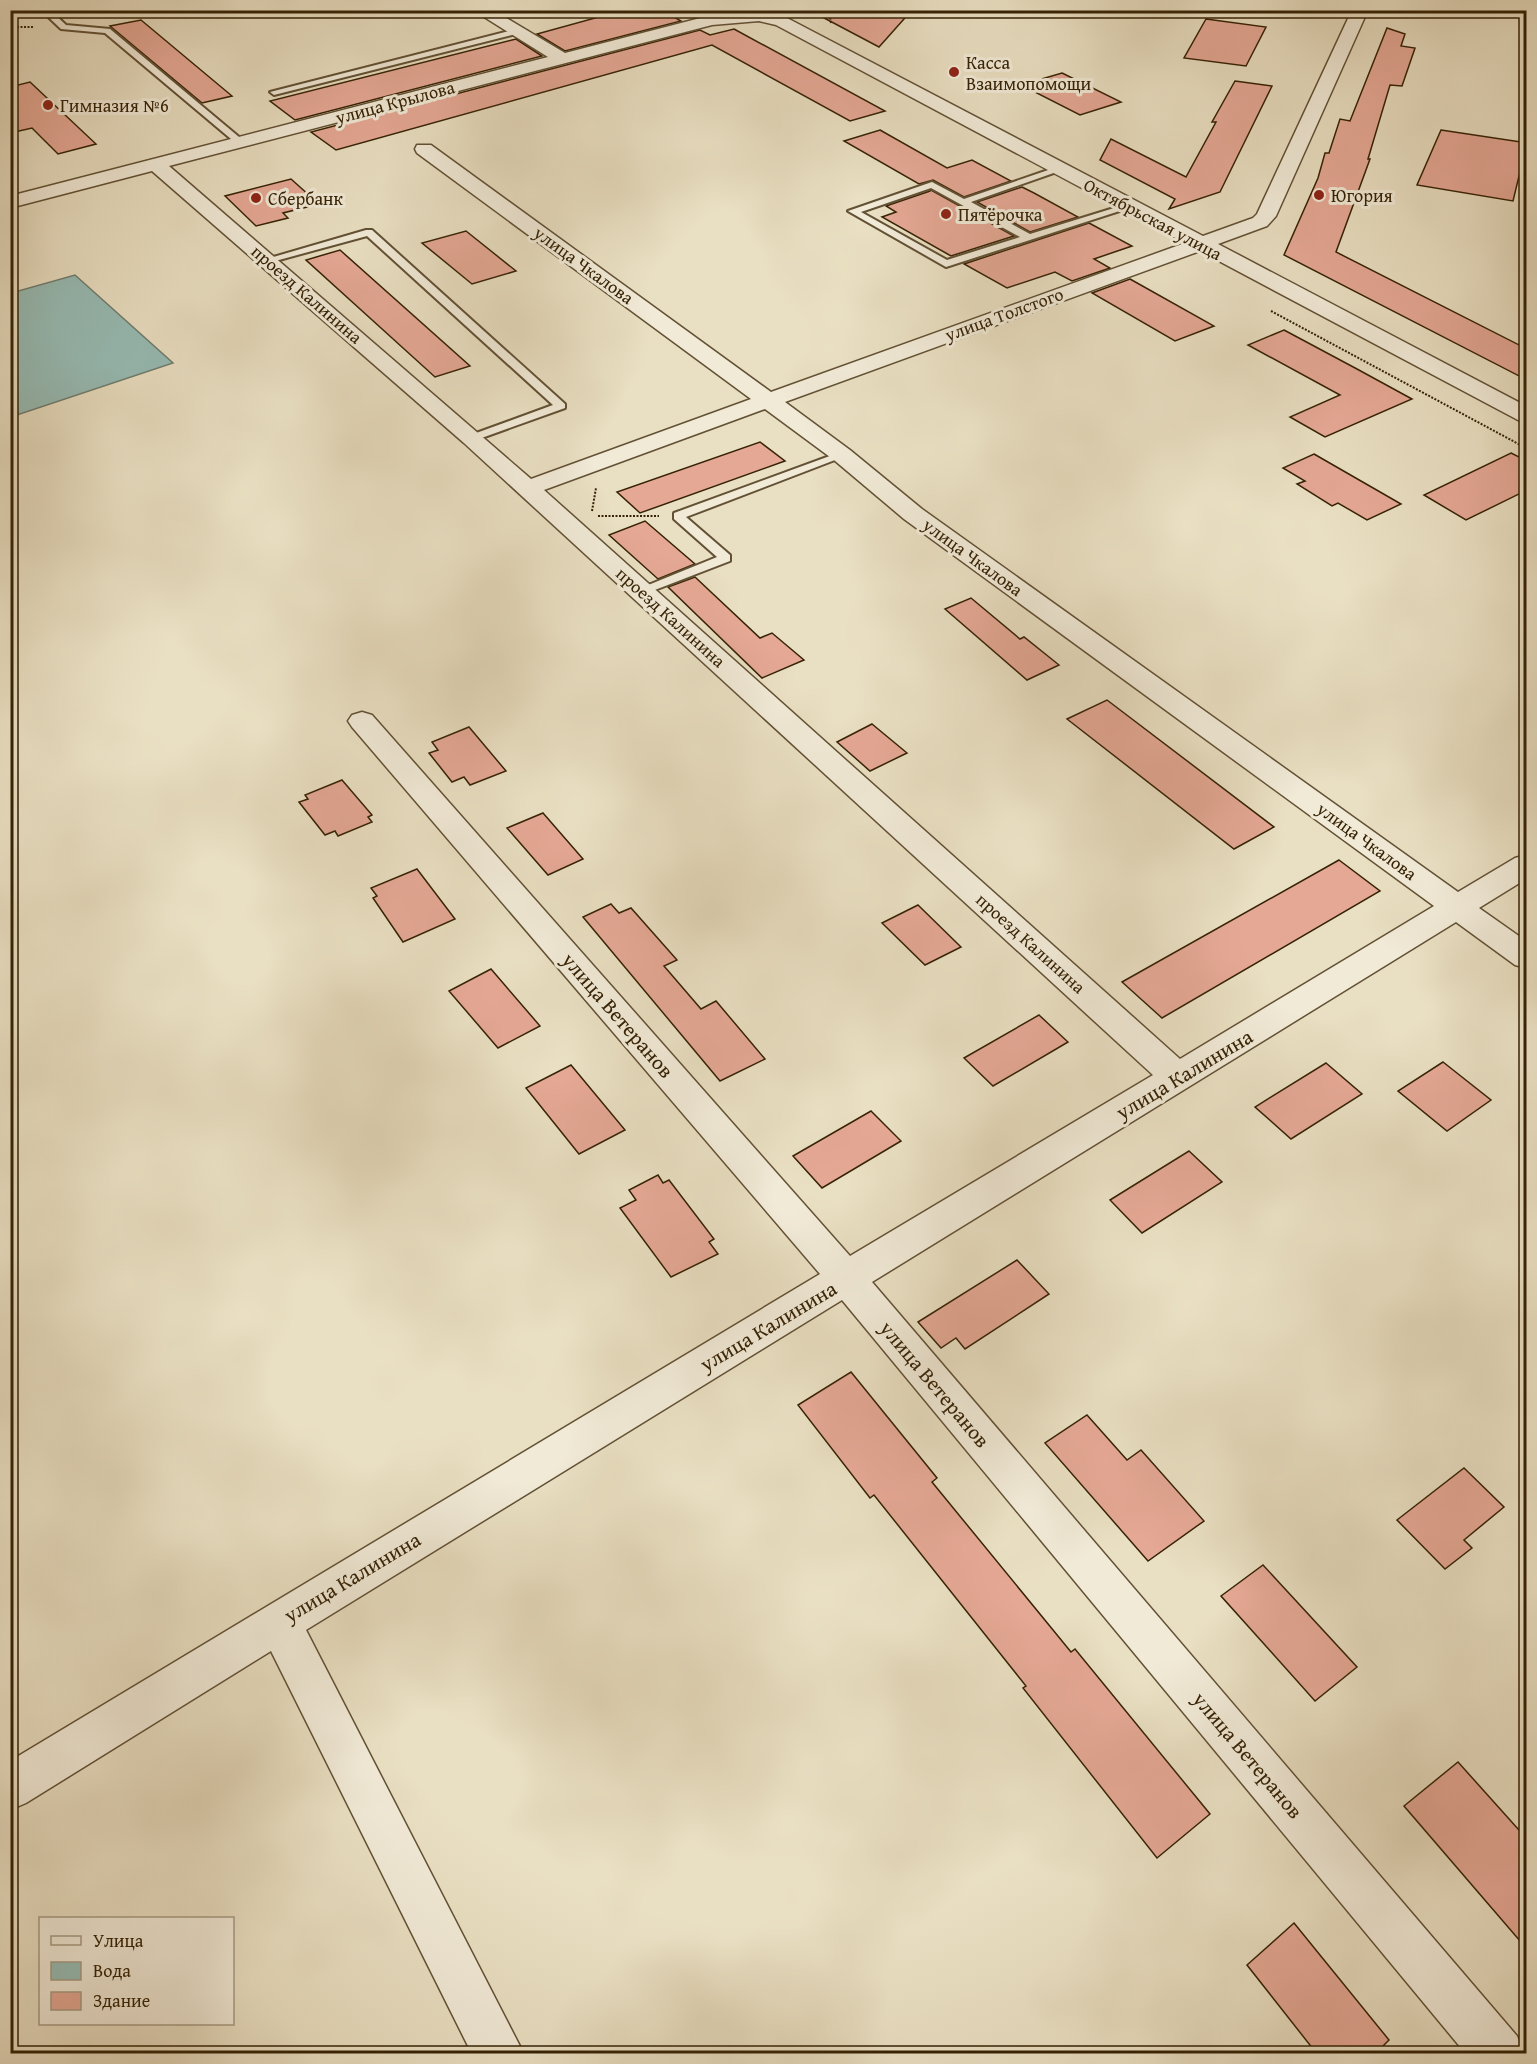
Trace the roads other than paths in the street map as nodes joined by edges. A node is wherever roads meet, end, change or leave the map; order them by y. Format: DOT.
graph roads {
  1 [pos="45,10"];
  2 [pos="481,10"];
  3 [pos="1360,10"];
  4 [pos="787,16"];
  5 [pos="517,31"];
  6 [pos="563,58"];
  7 [pos="274,92"];
  8 [pos="240,142"];
  9 [pos="424,148"];
  10 [pos="155,164"];
  11 [pos="1060,170"];
  12 [pos="10,202"];
  13 [pos="963,202"];
  14 [pos="1130,206"];
  15 [pos="1029,238"];
  16 [pos="1200,244"];
  17 [pos="268,260"];
  18 [pos="766,400"];
  19 [pos="1527,415"];
  20 [pos="472,438"];
  21 [pos="842,455"];
  22 [pos="528,488"];
  23 [pos="642,590"];
  24 [pos="362,721"];
  25 [pos="1527,865"];
  26 [pos="1459,908"];
  27 [pos="1527,957"];
  28 [pos="1179,1078"];
  29 [pos="846,1278"];
  30 [pos="279,1622"];
  31 [pos="10,1787"];
  32 [pos="499,2054"];
  33 [pos="1499,2054"];
  1 -- 8 [label="lane"];
  2 -- 5 [label="street"];
  3 -- 16 [label="street, улица Толстого"];
  4 -- 6 [label="street, улица Крылова"];
  4 -- 11 [label="street, Октябрьская улица"];
  5 -- 6 [label="street"];
  5 -- 7 [label="lane"];
  6 -- 8 [label="street, улица Крылова"];
  8 -- 10 [label="street, улица Крылова"];
  9 -- 18 [label="street, улица Чкалова"];
  10 -- 12 [label="street, улица Крылова"];
  10 -- 17 [label="street, проезд Калинина"];
  11 -- 13 [label="lane"];
  11 -- 14 [label="street, Октябрьская улица"];
  13 -- 15 [label="lane"];
  13 -- 15 [label="lane"];
  14 -- 15 [label="lane"];
  14 -- 16 [label="street, Октябрьская улица"];
  16 -- 18 [label="street, улица Толстого"];
  16 -- 19 [label="street, Октябрьская улица"];
  17 -- 20 [label="street, проезд Калинина"];
  17 -- 20 [label="lane"];
  18 -- 21 [label="street, улица Чкалова"];
  18 -- 22 [label="street, улица Толстого"];
  20 -- 22 [label="street, проезд Калинина"];
  21 -- 23 [label="lane"];
  21 -- 26 [label="street, улица Чкалова"];
  22 -- 23 [label="street, проезд Калинина"];
  23 -- 28 [label="street, проезд Калинина"];
  24 -- 29 [label="street, улица Ветеранов"];
  25 -- 26 [label="street, улица Калинина"];
  26 -- 27 [label="street, улица Чкалова"];
  26 -- 28 [label="street, улица Калинина"];
  28 -- 29 [label="street, улица Калинина"];
  29 -- 30 [label="street, улица Калинина"];
  29 -- 33 [label="street, улица Ветеранов"];
  30 -- 31 [label="street, улица Калинина"];
  30 -- 32 [label="street"];
}
